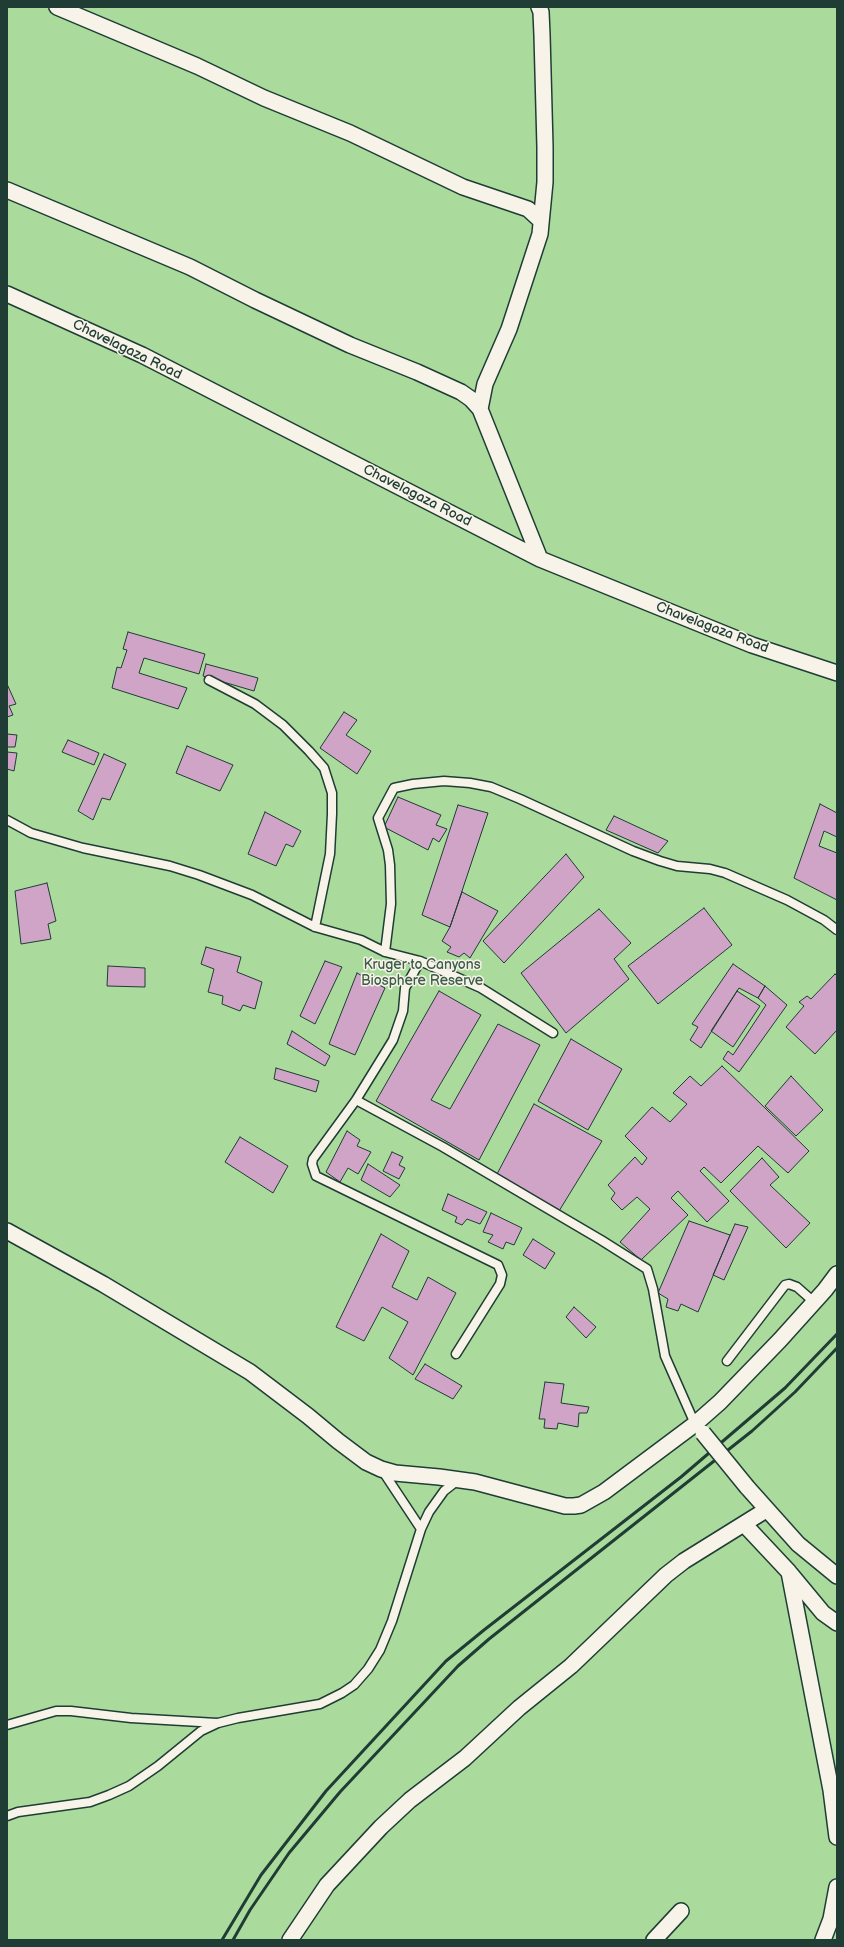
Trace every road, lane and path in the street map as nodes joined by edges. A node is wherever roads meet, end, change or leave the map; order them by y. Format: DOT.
graph roads {
  1 [pos="57,7"];
  2 [pos="539,7"];
  3 [pos="7,190"];
  4 [pos="541,221"];
  5 [pos="7,294"];
  6 [pos="480,409"];
  7 [pos="540,559"];
  8 [pos="837,673"];
  9 [pos="209,680"];
  10 [pos="7,820"];
  11 [pos="315,927"];
  12 [pos="837,930"];
  13 [pos="385,952"];
  14 [pos="420,961"];
  15 [pos="553,1033"];
  16 [pos="356,1100"];
  17 [pos="7,1231"];
  18 [pos="837,1274"];
  19 [pos="814,1302"];
  20 [pos="456,1354"];
  21 [pos="727,1361"];
  22 [pos="699,1429"];
  23 [pos="381,1469"];
  24 [pos="459,1480"];
  25 [pos="766,1510"];
  26 [pos="744,1524"];
  27 [pos="421,1529"];
  28 [pos="789,1572"];
  29 [pos="837,1576"];
  30 [pos="837,1623"];
  31 [pos="218,1723"];
  32 [pos="7,1725"];
  33 [pos="7,1816"];
  34 [pos="837,1837"];
  35 [pos="837,1887"];
  36 [pos="682,1911"];
  37 [pos="290,1940"];
  38 [pos="654,1940"];
  39 [pos="823,1940"];
  1 -- 4 [label="street"];
  2 -- 4 [label="street"];
  3 -- 6 [label="street"];
  4 -- 6 [label="street"];
  5 -- 7 [label="street, Chavelagaza Road"];
  6 -- 7 [label="street"];
  7 -- 8 [label="street, Chavelagaza Road"];
  9 -- 11 [label="lane"];
  10 -- 11 [label="lane"];
  11 -- 13 [label="lane"];
  12 -- 13 [label="lane"];
  13 -- 14 [label="lane"];
  14 -- 15 [label="lane"];
  14 -- 16 [label="lane"];
  16 -- 20 [label="lane"];
  16 -- 22 [label="lane"];
  17 -- 23 [label="street"];
  18 -- 19 [label="street"];
  19 -- 21 [label="lane"];
  19 -- 22 [label="street"];
  22 -- 24 [label="street"];
  22 -- 25 [label="street, bridge"];
  23 -- 24 [label="street"];
  23 -- 27 [label="lane"];
  24 -- 27 [label="lane"];
  25 -- 26 [label="street"];
  25 -- 29 [label="street"];
  26 -- 28 [label="street"];
  26 -- 37 [label="street"];
  27 -- 31 [label="lane"];
  28 -- 30 [label="street"];
  28 -- 34 [label="street"];
  31 -- 32 [label="lane"];
  31 -- 33 [label="lane"];
  35 -- 39 [label="street"];
  36 -- 38 [label="street"];
}
